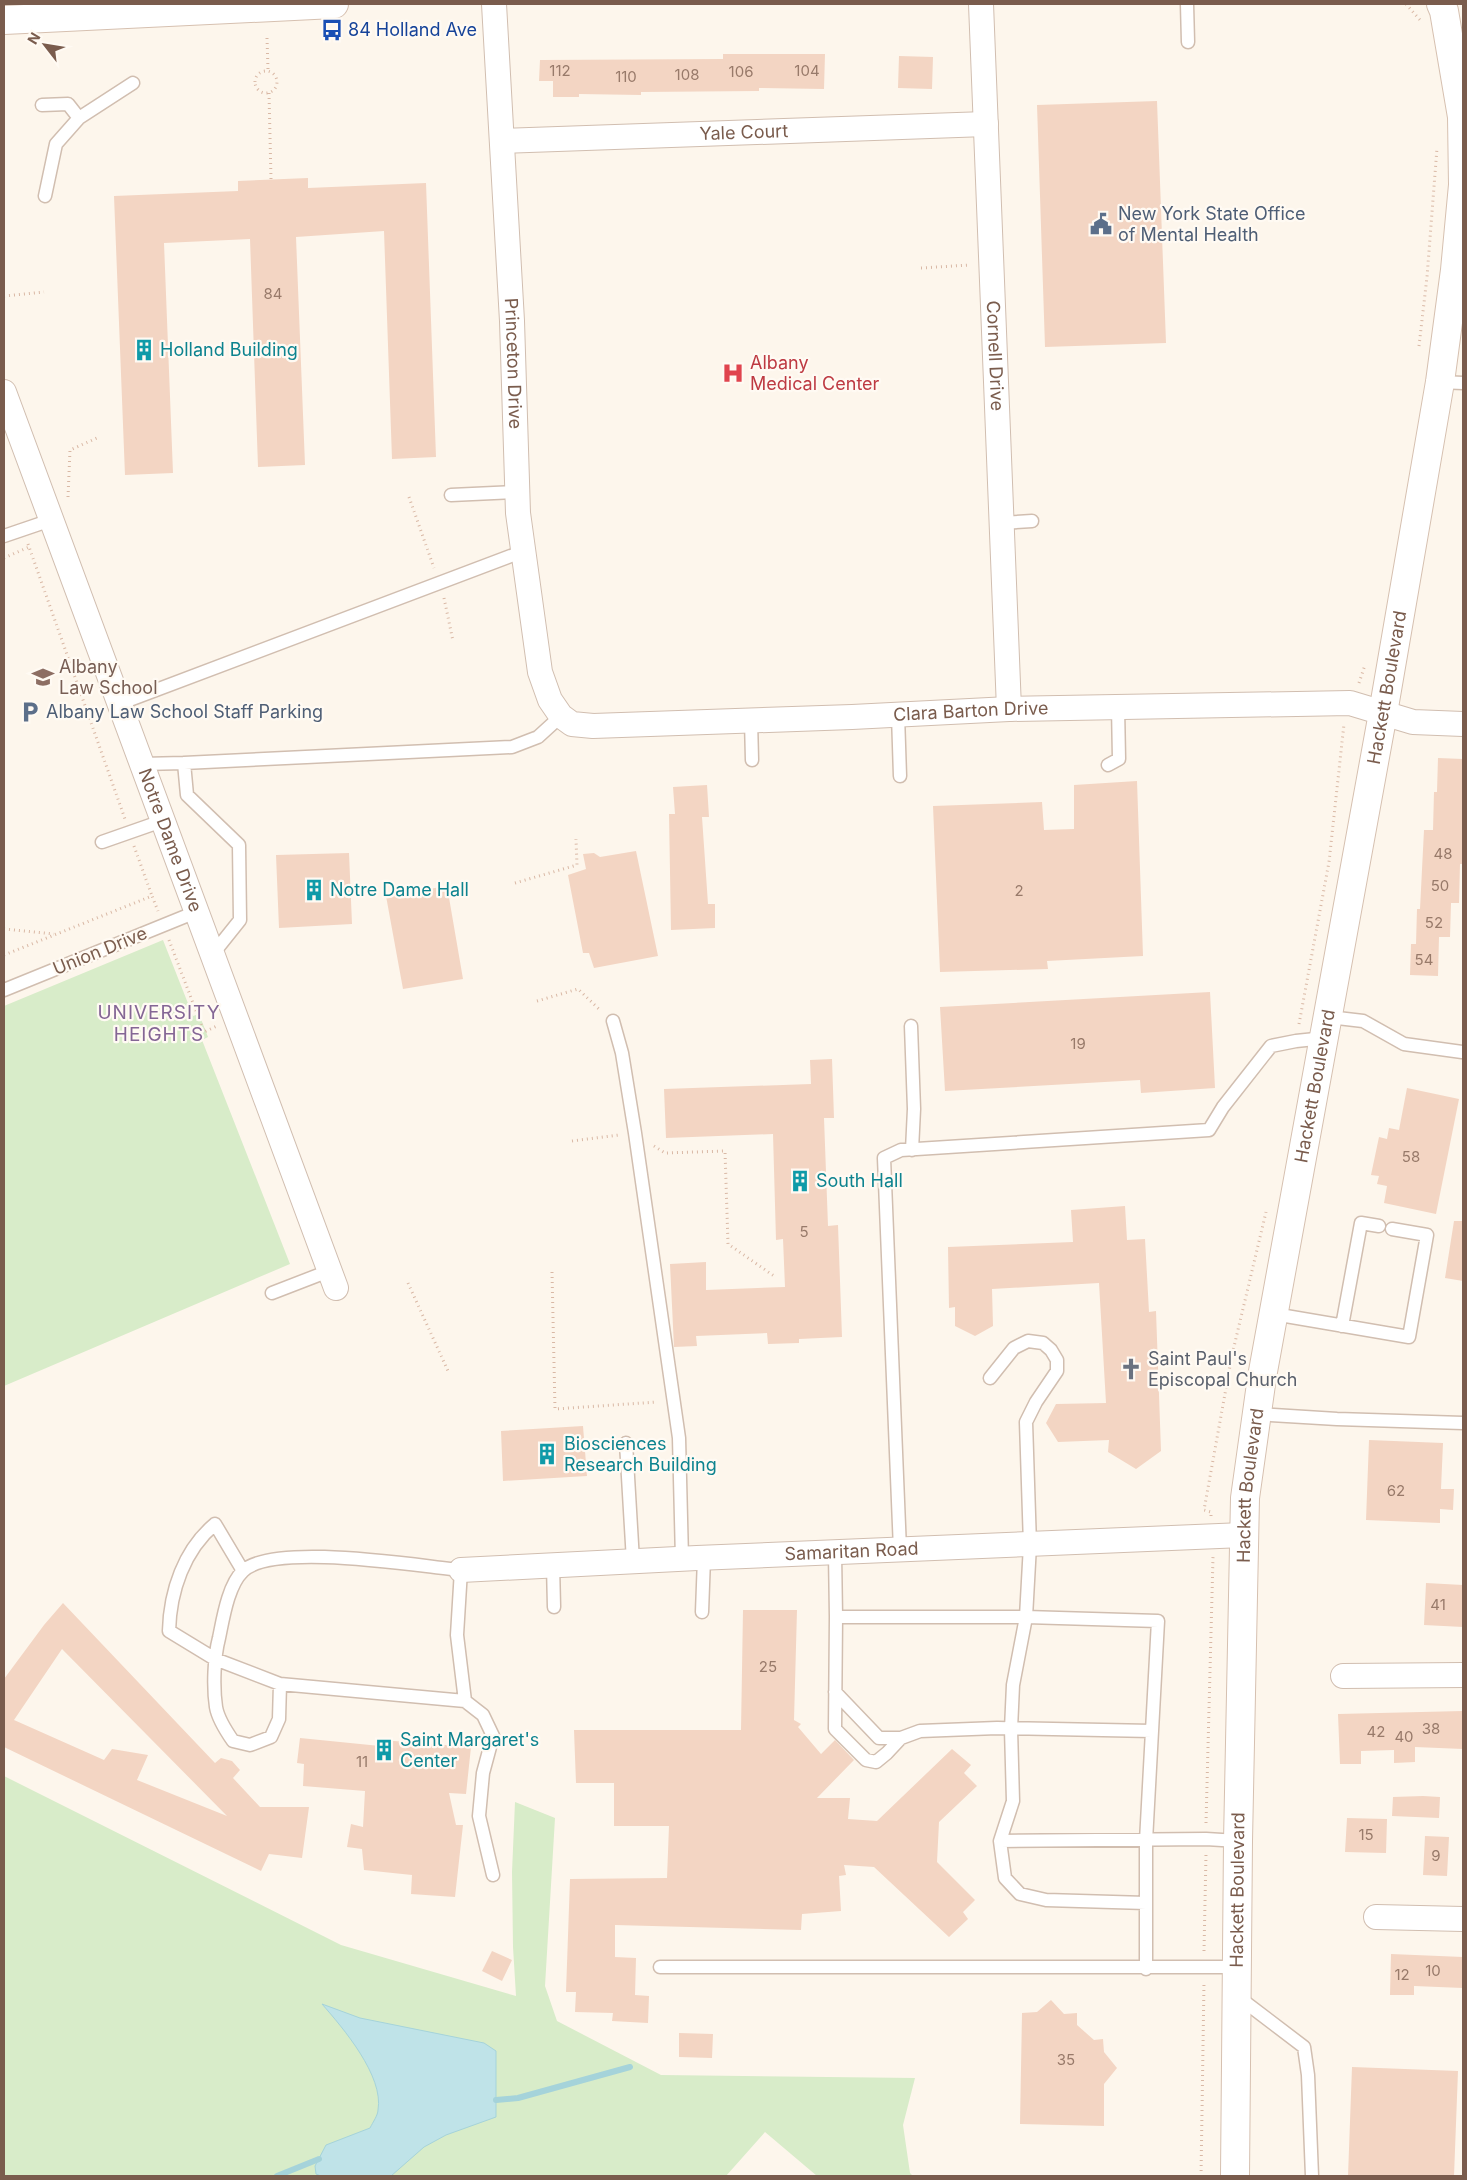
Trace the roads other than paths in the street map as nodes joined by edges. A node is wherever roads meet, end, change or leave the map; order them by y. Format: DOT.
graph roads {
  1 [pos="334,4"];
  2 [pos="494,4"];
  3 [pos="981,4"];
  4 [pos="1187,4"];
  5 [pos="1441,4"];
  6 [pos="4,20"];
  7 [pos="1188,42"];
  8 [pos="133,83"];
  9 [pos="42,105"];
  10 [pos="79,118"];
  11 [pos="986,124"];
  12 [pos="502,141"];
  13 [pos="45,196"];
  14 [pos="1452,382"];
  15 [pos="4,392"];
  16 [pos="518,492"];
  17 [pos="451,495"];
  18 [pos="51,520"];
  19 [pos="1032,522"];
  20 [pos="1002,523"];
  21 [pos="4,536"];
  22 [pos="524,551"];
  23 [pos="119,704"];
  24 [pos="1118,707"];
  25 [pos="1009,708"];
  26 [pos="1383,713"];
  27 [pos="898,715"];
  28 [pos="561,716"];
  29 [pos="750,720"];
  30 [pos="1463,724"];
  31 [pos="752,760"];
  32 [pos="142,764"];
  33 [pos="184,764"];
  34 [pos="1108,765"];
  35 [pos="900,776"];
  36 [pos="162,821"];
  37 [pos="102,842"];
  38 [pos="196,912"];
  39 [pos="212,954"];
  40 [pos="4,990"];
  41 [pos="613,1021"];
  42 [pos="911,1026"];
  43 [pos="1327,1027"];
  44 [pos="1462,1052"];
  45 [pos="912,1150"];
  46 [pos="1379,1226"];
  47 [pos="1392,1228"];
  48 [pos="332,1280"];
  49 [pos="272,1293"];
  50 [pos="1274,1314"];
  51 [pos="1342,1326"];
  52 [pos="990,1378"];
  53 [pos="1256,1414"];
  54 [pos="1463,1422"];
  55 [pos="626,1443"];
  56 [pos="1244,1535"];
  57 [pos="1030,1545"];
  58 [pos="900,1550"];
  59 [pos="835,1553"];
  60 [pos="693,1558"];
  61 [pos="633,1561"];
  62 [pos="553,1566"];
  63 [pos="461,1570"];
  64 [pos="243,1571"];
  65 [pos="554,1607"];
  66 [pos="702,1612"];
  67 [pos="836,1617"];
  68 [pos="1026,1617"];
  69 [pos="216,1659"];
  70 [pos="1463,1675"];
  71 [pos="1343,1676"];
  72 [pos="280,1684"];
  73 [pos="835,1692"];
  74 [pos="465,1702"];
  75 [pos="1011,1729"];
  76 [pos="1152,1730"];
  77 [pos="901,1738"];
  78 [pos="1000,1841"];
  79 [pos="1146,1841"];
  80 [pos="1238,1841"];
  81 [pos="493,1875"];
  82 [pos="1146,1903"];
  83 [pos="1376,1917"];
  84 [pos="1463,1919"];
  85 [pos="660,1967"];
  86 [pos="1237,1968"];
  87 [pos="1146,1969"];
  88 [pos="1237,1996"];
  89 [pos="1235,2176"];
  90 [pos="1312,2176"];
  1 -- 6 [label="street"];
  2 -- 12 [label="street, Princeton Drive"];
  3 -- 11 [label="street, Cornell Drive"];
  4 -- 7 [label="lane"];
  5 -- 14 [label="street, Hackett Boulevard"];
  8 -- 10 [label="lane"];
  9 -- 10 [label="lane"];
  10 -- 13 [label="lane"];
  11 -- 12 [label="street, Yale Court"];
  11 -- 20 [label="street, Cornell Drive"];
  12 -- 16 [label="street, Princeton Drive"];
  14 -- 26 [label="street, Hackett Boulevard"];
  15 -- 18 [label="street, Notre Dame Drive"];
  16 -- 17 [label="lane"];
  16 -- 22 [label="street, Princeton Drive"];
  18 -- 21 [label="lane"];
  18 -- 23 [label="street, Notre Dame Drive"];
  19 -- 20 [label="lane"];
  20 -- 25 [label="street, Cornell Drive"];
  22 -- 23 [label="lane"];
  22 -- 28 [label="street, Princeton Drive"];
  23 -- 32 [label="street, Notre Dame Drive"];
  24 -- 25 [label="street, Clara Barton Drive"];
  24 -- 26 [label="street, Clara Barton Drive"];
  24 -- 34 [label="lane"];
  25 -- 27 [label="street, Clara Barton Drive"];
  26 -- 30 [label="street, Clara Barton Drive"];
  26 -- 43 [label="street, Hackett Boulevard"];
  27 -- 29 [label="street, Clara Barton Drive"];
  27 -- 35 [label="lane"];
  28 -- 29 [label="street, Clara Barton Drive"];
  28 -- 33 [label="lane"];
  29 -- 31 [label="lane"];
  32 -- 33 [label="lane"];
  32 -- 36 [label="street, Notre Dame Drive"];
  33 -- 39 [label="lane"];
  36 -- 37 [label="lane"];
  36 -- 38 [label="street, Notre Dame Drive"];
  38 -- 39 [label="street, Notre Dame Drive"];
  38 -- 40 [label="lane, Union Drive"];
  39 -- 48 [label="street, Notre Dame Drive"];
  41 -- 60 [label="lane"];
  42 -- 45 [label="lane"];
  43 -- 44 [label="lane"];
  43 -- 45 [label="lane"];
  43 -- 50 [label="street, Hackett Boulevard"];
  45 -- 58 [label="lane"];
  46 -- 51 [label="lane"];
  47 -- 51 [label="lane"];
  48 -- 49 [label="lane"];
  50 -- 51 [label="lane"];
  50 -- 53 [label="street, Hackett Boulevard"];
  52 -- 57 [label="lane"];
  53 -- 54 [label="lane"];
  53 -- 56 [label="street, Hackett Boulevard"];
  55 -- 61 [label="lane"];
  56 -- 57 [label="street, Samaritan Road"];
  56 -- 80 [label="street, Hackett Boulevard"];
  57 -- 58 [label="street, Samaritan Road"];
  57 -- 68 [label="lane"];
  58 -- 59 [label="street, Samaritan Road"];
  59 -- 60 [label="street, Samaritan Road"];
  59 -- 67 [label="lane"];
  60 -- 61 [label="street, Samaritan Road"];
  60 -- 66 [label="lane"];
  61 -- 62 [label="street, Samaritan Road"];
  62 -- 63 [label="street, Samaritan Road"];
  62 -- 65 [label="lane"];
  63 -- 64 [label="lane"];
  63 -- 74 [label="lane"];
  64 -- 69 [label="lane"];
  64 -- 69 [label="lane"];
  67 -- 68 [label="lane"];
  67 -- 73 [label="lane"];
  68 -- 75 [label="lane"];
  68 -- 76 [label="lane"];
  69 -- 72 [label="lane"];
  69 -- 72 [label="lane"];
  70 -- 71 [label="street"];
  72 -- 74 [label="lane"];
  73 -- 77 [label="lane"];
  73 -- 77 [label="lane"];
  74 -- 81 [label="lane"];
  75 -- 76 [label="lane"];
  75 -- 77 [label="lane"];
  75 -- 78 [label="lane"];
  76 -- 79 [label="lane"];
  78 -- 79 [label="lane"];
  78 -- 82 [label="lane"];
  79 -- 80 [label="lane"];
  79 -- 82 [label="lane"];
  80 -- 86 [label="street, Hackett Boulevard"];
  82 -- 87 [label="lane"];
  83 -- 84 [label="street"];
  85 -- 87 [label="lane"];
  86 -- 87 [label="lane"];
  86 -- 88 [label="street, Hackett Boulevard"];
  88 -- 89 [label="street, Hackett Boulevard"];
  88 -- 90 [label="lane"];
}
